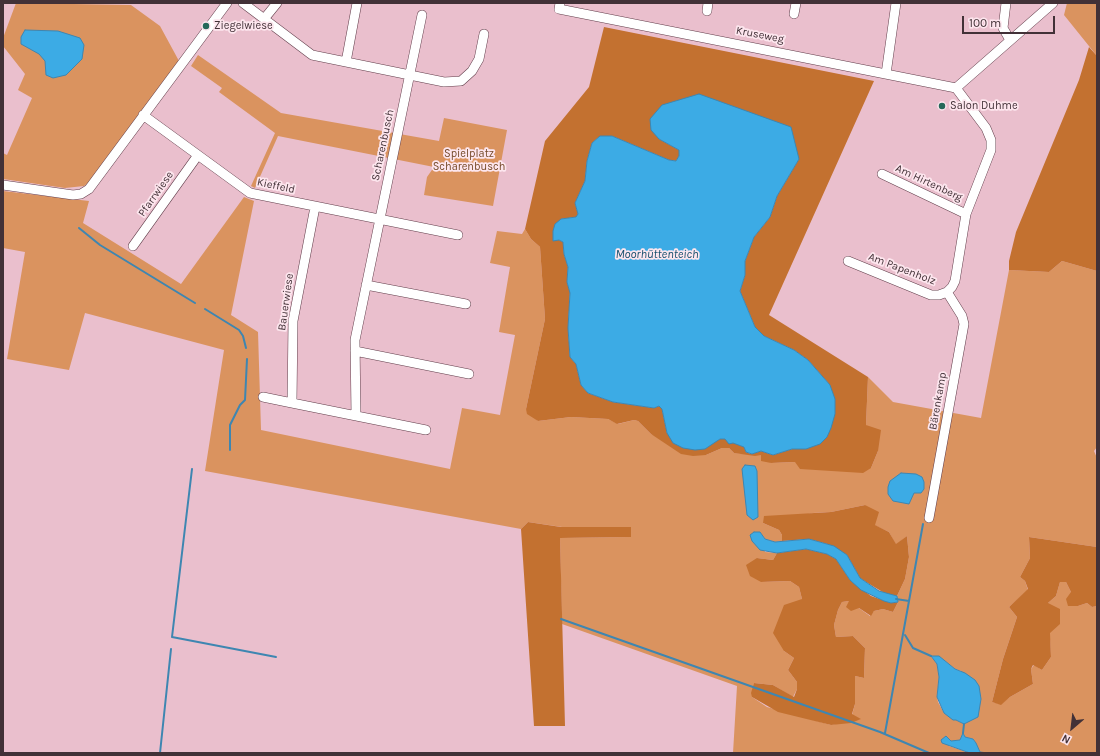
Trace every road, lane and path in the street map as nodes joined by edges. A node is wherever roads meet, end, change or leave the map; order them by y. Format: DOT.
graph roads {
  1 [pos="227,3"];
  2 [pos="243,3"];
  3 [pos="276,3"];
  4 [pos="357,3"];
  5 [pos="796,3"];
  6 [pos="896,3"];
  7 [pos="1006,3"];
  8 [pos="1053,3"];
  9 [pos="559,6"];
  10 [pos="794,14"];
  11 [pos="422,15"];
  12 [pos="264,19"];
  13 [pos="484,34"];
  14 [pos="1010,40"];
  15 [pos="346,62"];
  16 [pos="886,74"];
  17 [pos="410,75"];
  18 [pos="956,88"];
  19 [pos="143,115"];
  20 [pos="198,155"];
  21 [pos="882,174"];
  22 [pos="3,185"];
  23 [pos="315,207"];
  24 [pos="966,214"];
  25 [pos="380,219"];
  26 [pos="458,235"];
  27 [pos="133,246"];
  28 [pos="848,260"];
  29 [pos="366,285"];
  30 [pos="947,292"];
  31 [pos="466,304"];
  32 [pos="355,351"];
  33 [pos="469,374"];
  34 [pos="263,397"];
  35 [pos="292,403"];
  36 [pos="356,416"];
  37 [pos="426,430"];
  38 [pos="929,518"];
  1 -- 19 [label="street"];
  2 -- 12 [label="street"];
  3 -- 12 [label="street"];
  4 -- 15 [label="street"];
  5 -- 10 [label="street"];
  6 -- 16 [label="street"];
  7 -- 14 [label="street"];
  8 -- 14 [label="street"];
  9 -- 16 [label="street, Kruseweg"];
  11 -- 17 [label="street, Scharenbusch"];
  12 -- 15 [label="street"];
  13 -- 17 [label="street"];
  14 -- 18 [label="street"];
  15 -- 17 [label="street"];
  16 -- 18 [label="street, Kruseweg"];
  17 -- 25 [label="street, Scharenbusch"];
  18 -- 24 [label="street"];
  19 -- 20 [label="street, Kieffeld"];
  19 -- 22 [label="street"];
  20 -- 23 [label="street, Kieffeld"];
  20 -- 27 [label="street, Pfarrwiese"];
  21 -- 24 [label="street, Am Hirtenberg"];
  23 -- 25 [label="street, Kieffeld"];
  23 -- 35 [label="street, Bauerwiese"];
  24 -- 30 [label="street"];
  25 -- 26 [label="street"];
  25 -- 29 [label="street, Scharenbusch"];
  28 -- 30 [label="street, Am Papenholz"];
  29 -- 31 [label="street"];
  29 -- 32 [label="street, Scharenbusch"];
  30 -- 38 [label="street, Bärenkamp"];
  32 -- 33 [label="street"];
  32 -- 36 [label="street, Scharenbusch"];
  34 -- 35 [label="street"];
  35 -- 36 [label="street"];
  36 -- 37 [label="street"];
}
